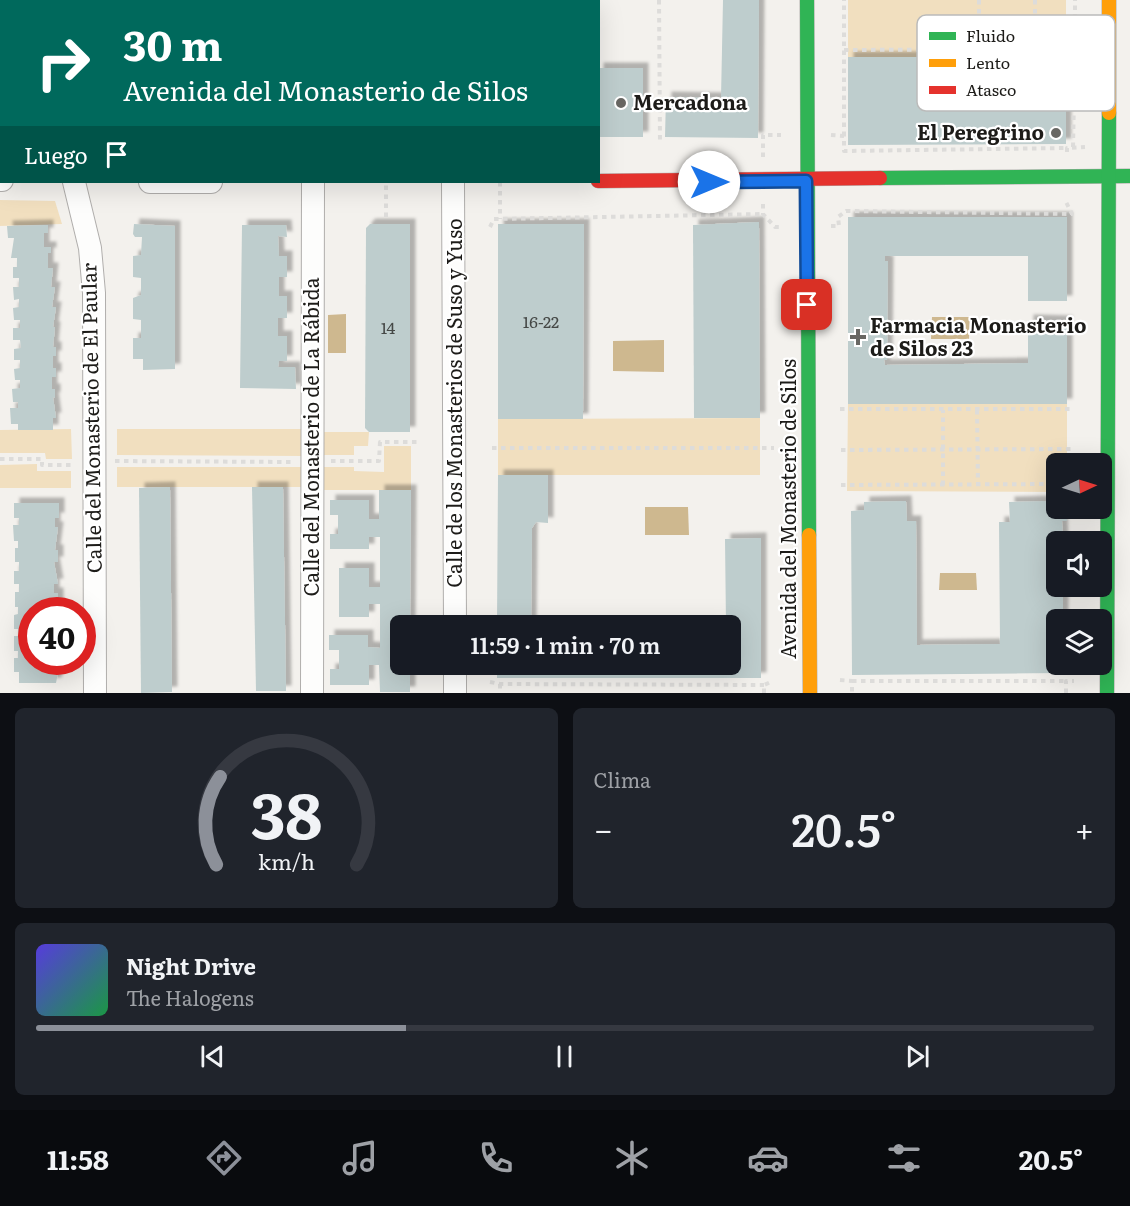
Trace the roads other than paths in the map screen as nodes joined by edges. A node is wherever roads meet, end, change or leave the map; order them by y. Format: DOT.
graph roads {
  1 [pos="807,0"];
  2 [pos="1109,0"];
  3 [pos="1109,15"];
  4 [pos="1110,111"];
  5 [pos="1110,176"];
  6 [pos="1130,177"];
  7 [pos="600,181"];
  8 [pos="806,181"];
  9 [pos="74,183"];
  10 [pos="313,183"];
  11 [pos="453,183"];
  12 [pos="455,615"];
  13 [pos="455,675"];
  14 [pos="94,693"];
  15 [pos="312,693"];
  16 [pos="455,693"];
  17 [pos="810,693"];
  18 [pos="1107,693"];
  1 -- 8 [label="street, Avenida del Monasterio de Silos"];
  2 -- 3 [label="street"];
  4 -- 5 [label="street"];
  5 -- 6 [label="street"];
  5 -- 8 [label="street"];
  5 -- 18 [label="street"];
  7 -- 8 [label="street"];
  8 -- 17 [label="street, Avenida del Monasterio de Silos"];
  9 -- 14 [label="street, Calle del Monasterio de El Paular"];
  10 -- 15 [label="street, Calle del Monasterio de La Rábida"];
  11 -- 12 [label="street, Calle de los Monasterios de Suso y Yuso"];
  13 -- 16 [label="street"];
}
